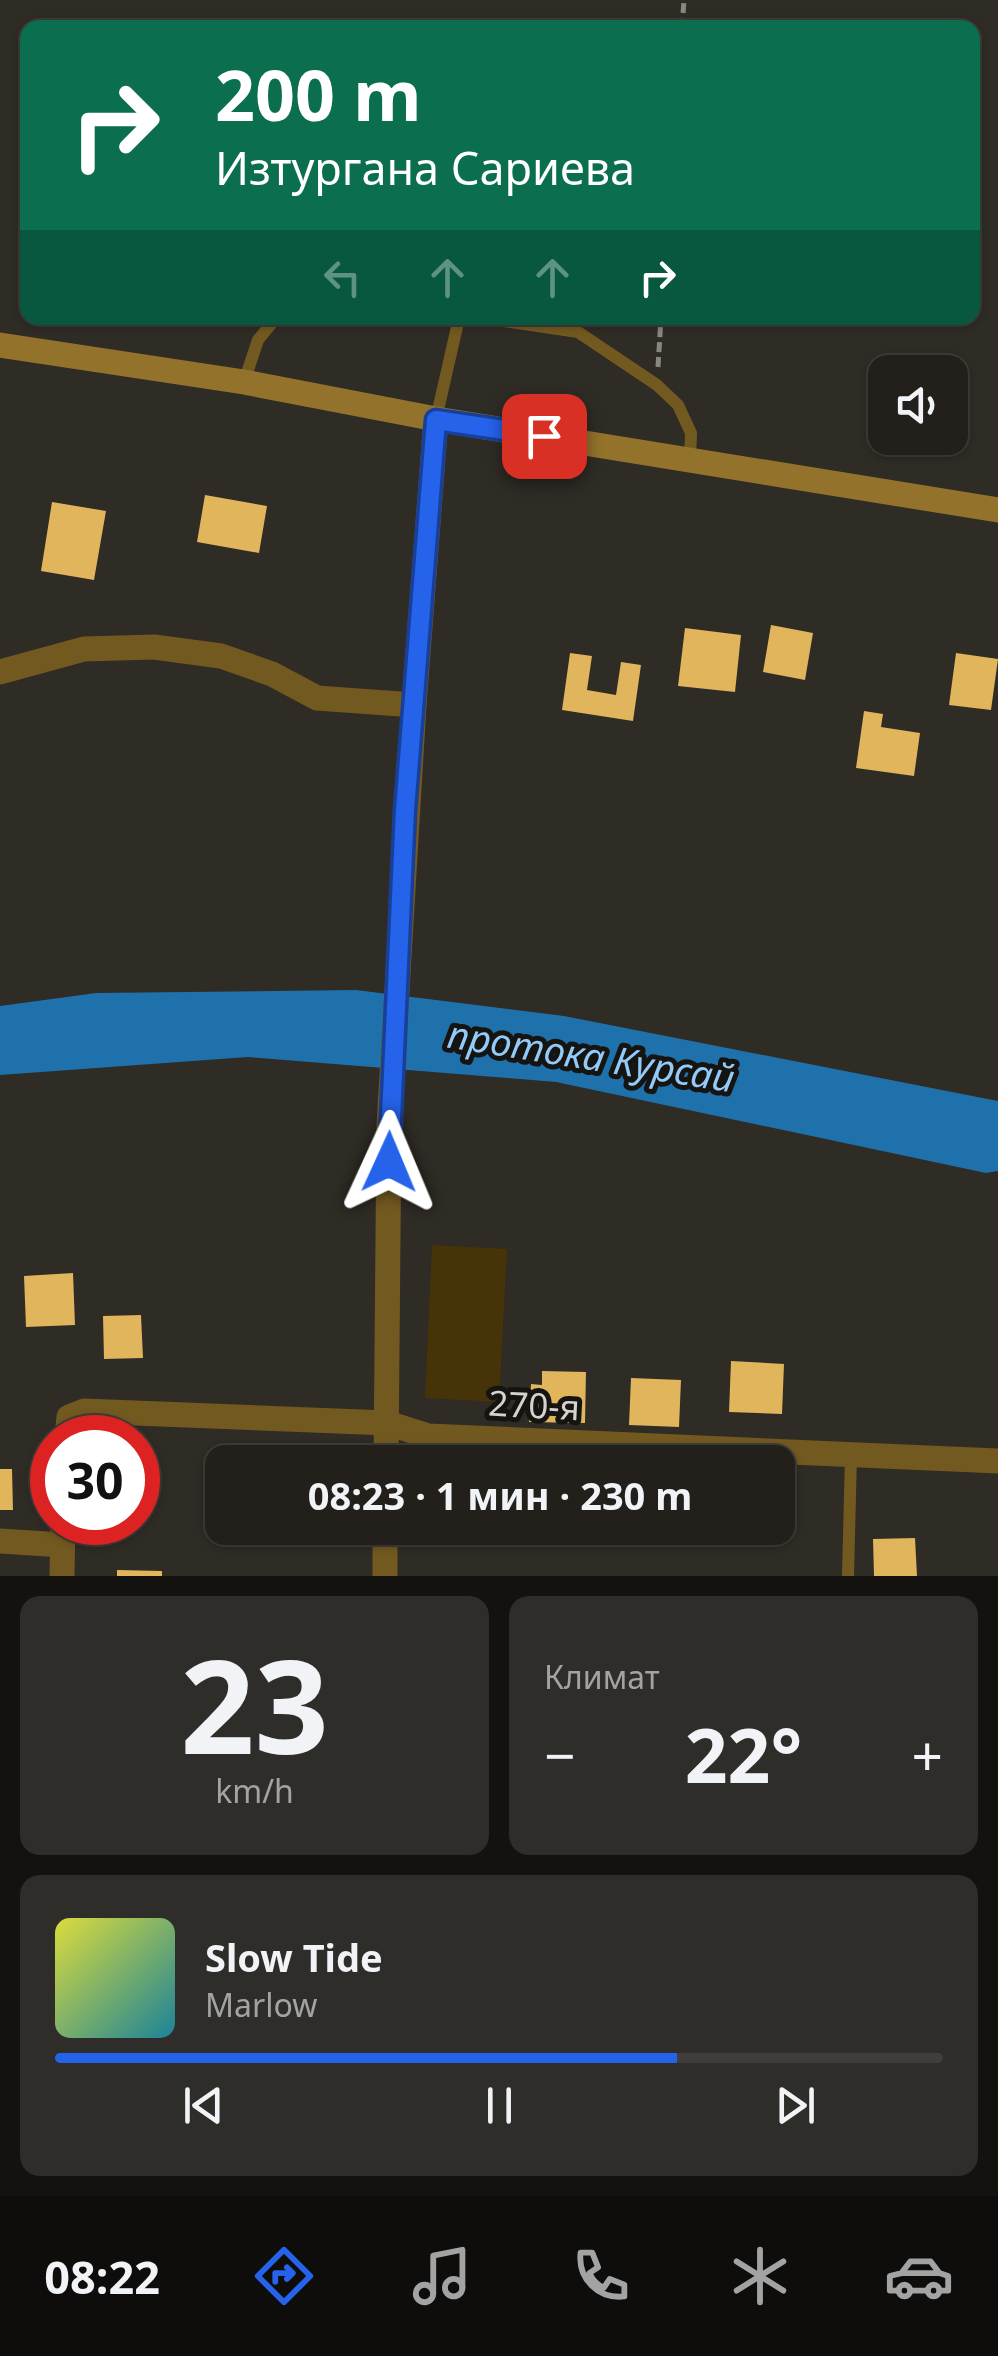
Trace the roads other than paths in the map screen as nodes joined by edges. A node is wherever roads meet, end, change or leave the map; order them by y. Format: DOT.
graph roads {
  1 [pos="270,325"];
  2 [pos="457,325"];
  3 [pos="530,325"];
  4 [pos="0,344"];
  5 [pos="244,382"];
  6 [pos="436,420"];
  7 [pos="690,459"];
  8 [pos="998,510"];
  9 [pos="0,672"];
  10 [pos="414,705"];
  11 [pos="80,1415"];
  12 [pos="386,1424"];
  13 [pos="386,1445"];
  14 [pos="851,1454"];
  15 [pos="998,1460"];
  16 [pos="30,1538"];
  17 [pos="0,1541"];
  18 [pos="62,1545"];
  19 [pos="385,1545"];
  20 [pos="62,1576"];
  21 [pos="385,1576"];
  22 [pos="848,1576"];
  1 -- 5 [label="lane"];
  2 -- 6 [label="lane"];
  3 -- 7 [label="lane"];
  4 -- 5 [label="street"];
  5 -- 6 [label="street"];
  6 -- 7 [label="street"];
  6 -- 10 [label="street"];
  7 -- 8 [label="street"];
  9 -- 10 [label="street"];
  10 -- 12 [label="street"];
  11 -- 12 [label="street, 270-я"];
  12 -- 13 [label="street"];
  12 -- 14 [label="street, 270-я"];
  14 -- 15 [label="street, 270-я"];
  14 -- 22 [label="lane"];
  16 -- 17 [label="street"];
  18 -- 20 [label="street"];
  19 -- 21 [label="street"];
}
